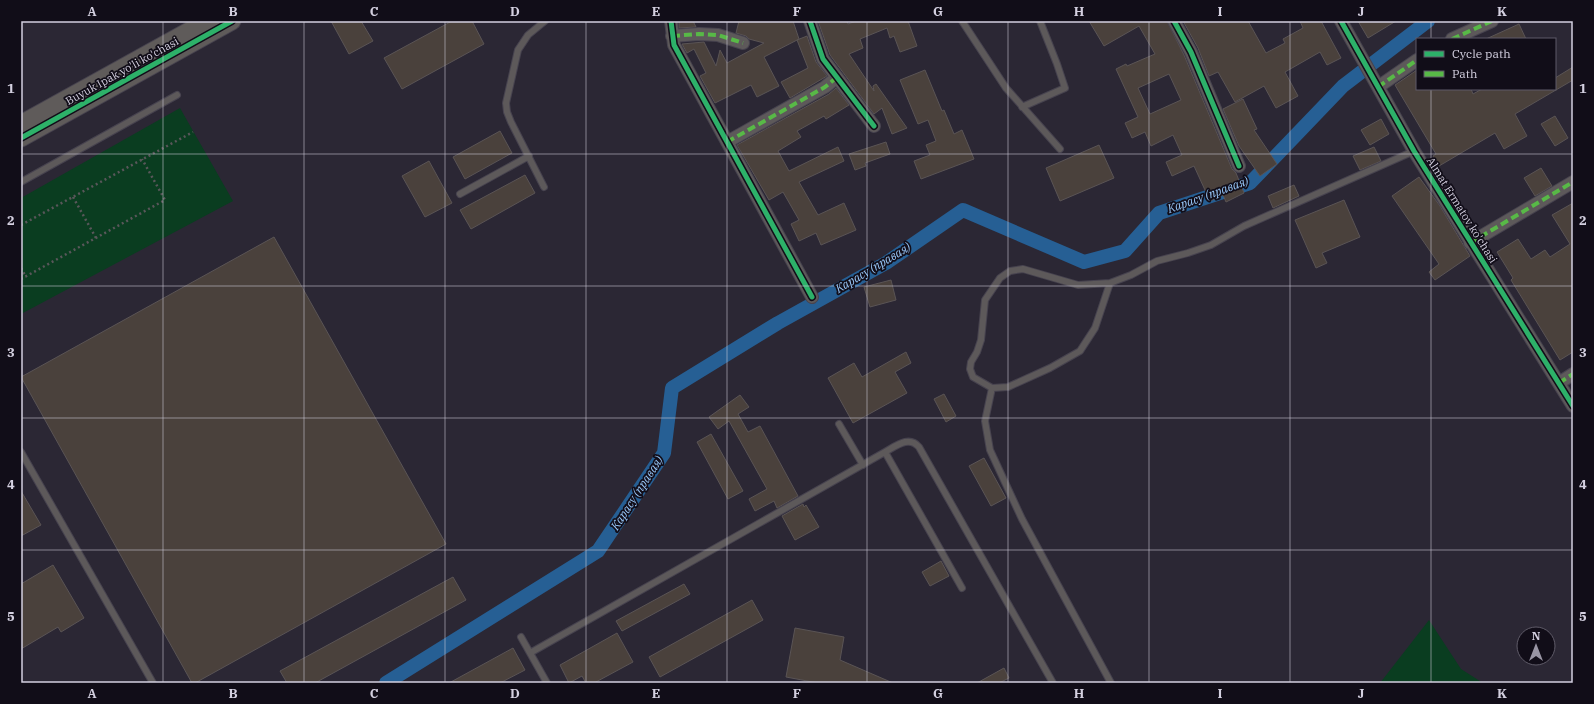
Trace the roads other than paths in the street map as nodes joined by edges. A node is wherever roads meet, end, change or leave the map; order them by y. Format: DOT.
graph roads {
  1 [pos="207,21"];
  2 [pos="232,21"];
  3 [pos="545,21"];
  4 [pos="672,21"];
  5 [pos="810,21"];
  6 [pos="962,21"];
  7 [pos="1040,21"];
  8 [pos="1174,21"];
  9 [pos="1341,21"];
  10 [pos="1492,21"];
  11 [pos="672,36"];
  12 [pos="1454,38"];
  13 [pos="744,43"];
  14 [pos="1416,61"];
  15 [pos="836,78"];
  16 [pos="1377,84"];
  17 [pos="177,95"];
  18 [pos="1022,106"];
  19 [pos="21,124"];
  20 [pos="874,126"];
  21 [pos="21,138"];
  22 [pos="727,142"];
  23 [pos="1060,149"];
  24 [pos="1414,151"];
  25 [pos="529,156"];
  26 [pos="1239,166"];
  27 [pos="21,182"];
  28 [pos="1573,182"];
  29 [pos="544,187"];
  30 [pos="460,194"];
  31 [pos="1470,243"];
  32 [pos="1110,283"];
  33 [pos="812,297"];
  34 [pos="1573,374"];
  35 [pos="1558,383"];
  36 [pos="992,388"];
  37 [pos="1573,406"];
  38 [pos="840,424"];
  39 [pos="21,452"];
  40 [pos="885,452"];
  41 [pos="863,465"];
  42 [pos="962,588"];
  43 [pos="521,637"];
  44 [pos="530,653"];
  45 [pos="153,683"];
  46 [pos="547,683"];
  47 [pos="1054,683"];
  48 [pos="1110,683"];
  1 -- 19 [label="street, Buyuk Ipak yo'li ko'chasi"];
  2 -- 21 [label="street, Buyuk Ipak yo'li ko'chasi"];
  3 -- 25 [label="lane"];
  4 -- 11 [label="street"];
  5 -- 15 [label="street"];
  6 -- 18 [label="lane"];
  7 -- 18 [label="lane"];
  8 -- 26 [label="street"];
  9 -- 16 [label="street, Almat Ermatov ko'chasi"];
  10 -- 12 [label="street"];
  11 -- 13 [label="street"];
  11 -- 22 [label="street"];
  14 -- 16 [label="street"];
  15 -- 20 [label="street"];
  15 -- 22 [label="street"];
  16 -- 24 [label="street, Almat Ermatov ko'chasi"];
  17 -- 27 [label="lane"];
  18 -- 23 [label="lane"];
  22 -- 33 [label="street"];
  24 -- 31 [label="street, Almat Ermatov ko'chasi"];
  24 -- 32 [label="lane"];
  25 -- 29 [label="lane"];
  25 -- 30 [label="lane"];
  28 -- 31 [label="street"];
  31 -- 35 [label="street, Almat Ermatov ko'chasi"];
  32 -- 36 [label="lane"];
  32 -- 36 [label="lane"];
  34 -- 35 [label="street"];
  35 -- 37 [label="street, Almat Ermatov ko'chasi"];
  36 -- 48 [label="lane"];
  38 -- 41 [label="lane"];
  39 -- 45 [label="lane"];
  40 -- 41 [label="lane"];
  40 -- 42 [label="lane"];
  40 -- 47 [label="lane"];
  41 -- 44 [label="lane"];
  43 -- 44 [label="lane"];
  44 -- 46 [label="lane"];
}
